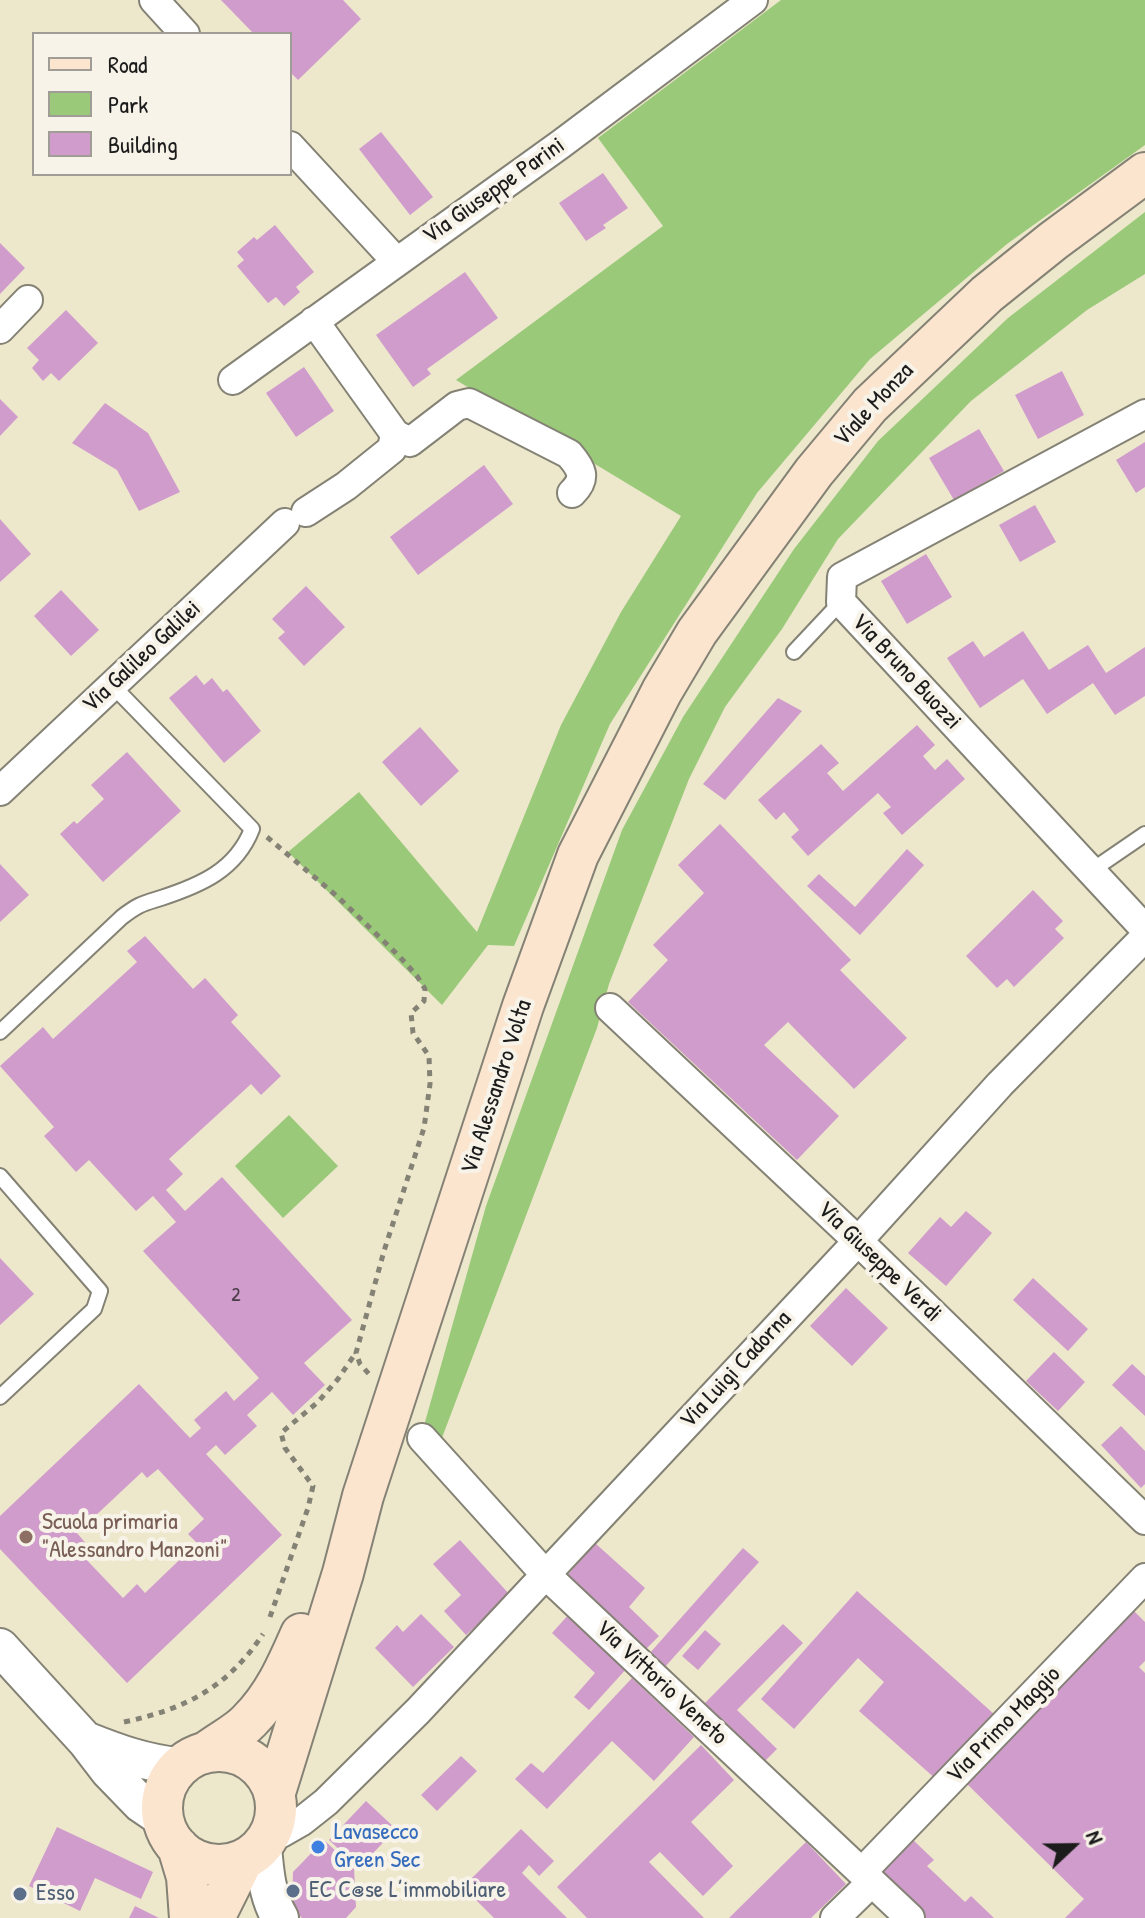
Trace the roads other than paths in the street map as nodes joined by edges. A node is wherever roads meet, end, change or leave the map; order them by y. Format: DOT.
graph roads {
  1 [pos="154,0"];
  2 [pos="753,0"];
  3 [pos="183,32"];
  4 [pos="292,148"];
  5 [pos="1145,173"];
  6 [pos="396,261"];
  7 [pos="28,300"];
  8 [pos="314,321"];
  9 [pos="0,329"];
  10 [pos="233,380"];
  11 [pos="1145,414"];
  12 [pos="395,434"];
  13 [pos="572,493"];
  14 [pos="841,602"];
  15 [pos="794,652"];
  16 [pos="112,685"];
  17 [pos="662,691"];
  18 [pos="0,791"];
  19 [pos="1145,834"];
  20 [pos="1091,871"];
  21 [pos="1145,929"];
  22 [pos="1145,937"];
  23 [pos="610,1008"];
  24 [pos="0,1032"];
  25 [pos="0,1176"];
  26 [pos="858,1241"];
  27 [pos="0,1397"];
  28 [pos="422,1438"];
  29 [pos="363,1496"];
  30 [pos="1145,1520"];
  31 [pos="545,1574"];
  32 [pos="1145,1578"];
  33 [pos="0,1647"];
  34 [pos="86,1741"];
  35 [pos="193,1758"];
  36 [pos="276,1792"];
  37 [pos="326,1802"];
  38 [pos="171,1833"];
  39 [pos="258,1848"];
  40 [pos="867,1877"];
  41 [pos="190,1918"];
  42 [pos="214,1918"];
  43 [pos="280,1918"];
  44 [pos="835,1918"];
  45 [pos="910,1918"];
  1 -- 3 [label="street"];
  2 -- 6 [label="street, Via Giuseppe Parini"];
  4 -- 6 [label="street"];
  5 -- 17 [label="main road, Viale Monza"];
  6 -- 8 [label="street, Via Giuseppe Parini"];
  7 -- 9 [label="street"];
  8 -- 10 [label="street, Via Giuseppe Parini"];
  8 -- 12 [label="street"];
  11 -- 14 [label="street, Via Bruno Buozzi"];
  12 -- 13 [label="street"];
  12 -- 16 [label="street, Via Galileo Galilei"];
  14 -- 15 [label="lane"];
  14 -- 20 [label="street, Via Bruno Buozzi"];
  16 -- 18 [label="street, Via Galileo Galilei"];
  16 -- 24 [label="lane"];
  17 -- 29 [label="main road, Via Alessandro Volta"];
  19 -- 20 [label="lane"];
  20 -- 21 [label="street, Via Bruno Buozzi"];
  22 -- 26 [label="street, Via Luigi Cadorna"];
  23 -- 26 [label="street, Via Giuseppe Verdi"];
  25 -- 27 [label="lane"];
  26 -- 30 [label="street, Via Giuseppe Verdi"];
  26 -- 31 [label="street, Via Luigi Cadorna"];
  28 -- 31 [label="street, Via Vittorio Veneto"];
  29 -- 35 [label="main road, Via Alessandro Volta"];
  29 -- 36 [label="main road, Via Alessandro Volta"];
  31 -- 37 [label="street, Via Luigi Cadorna"];
  31 -- 40 [label="street, Via Vittorio Veneto"];
  32 -- 40 [label="street, Via Primo Maggio"];
  33 -- 34 [label="street"];
  34 -- 35 [label="street"];
  34 -- 38 [label="street"];
  35 -- 36 [label="main road"];
  35 -- 38 [label="main road"];
  36 -- 37 [label="street"];
  36 -- 39 [label="main road"];
  37 -- 39 [label="street, Via Luigi Cadorna"];
  38 -- 39 [label="main road"];
  38 -- 41 [label="main road"];
  39 -- 42 [label="main road"];
  39 -- 43 [label="street"];
  40 -- 44 [label="street, Via Primo Maggio"];
  40 -- 45 [label="street, Via Vittorio Veneto"];
}
